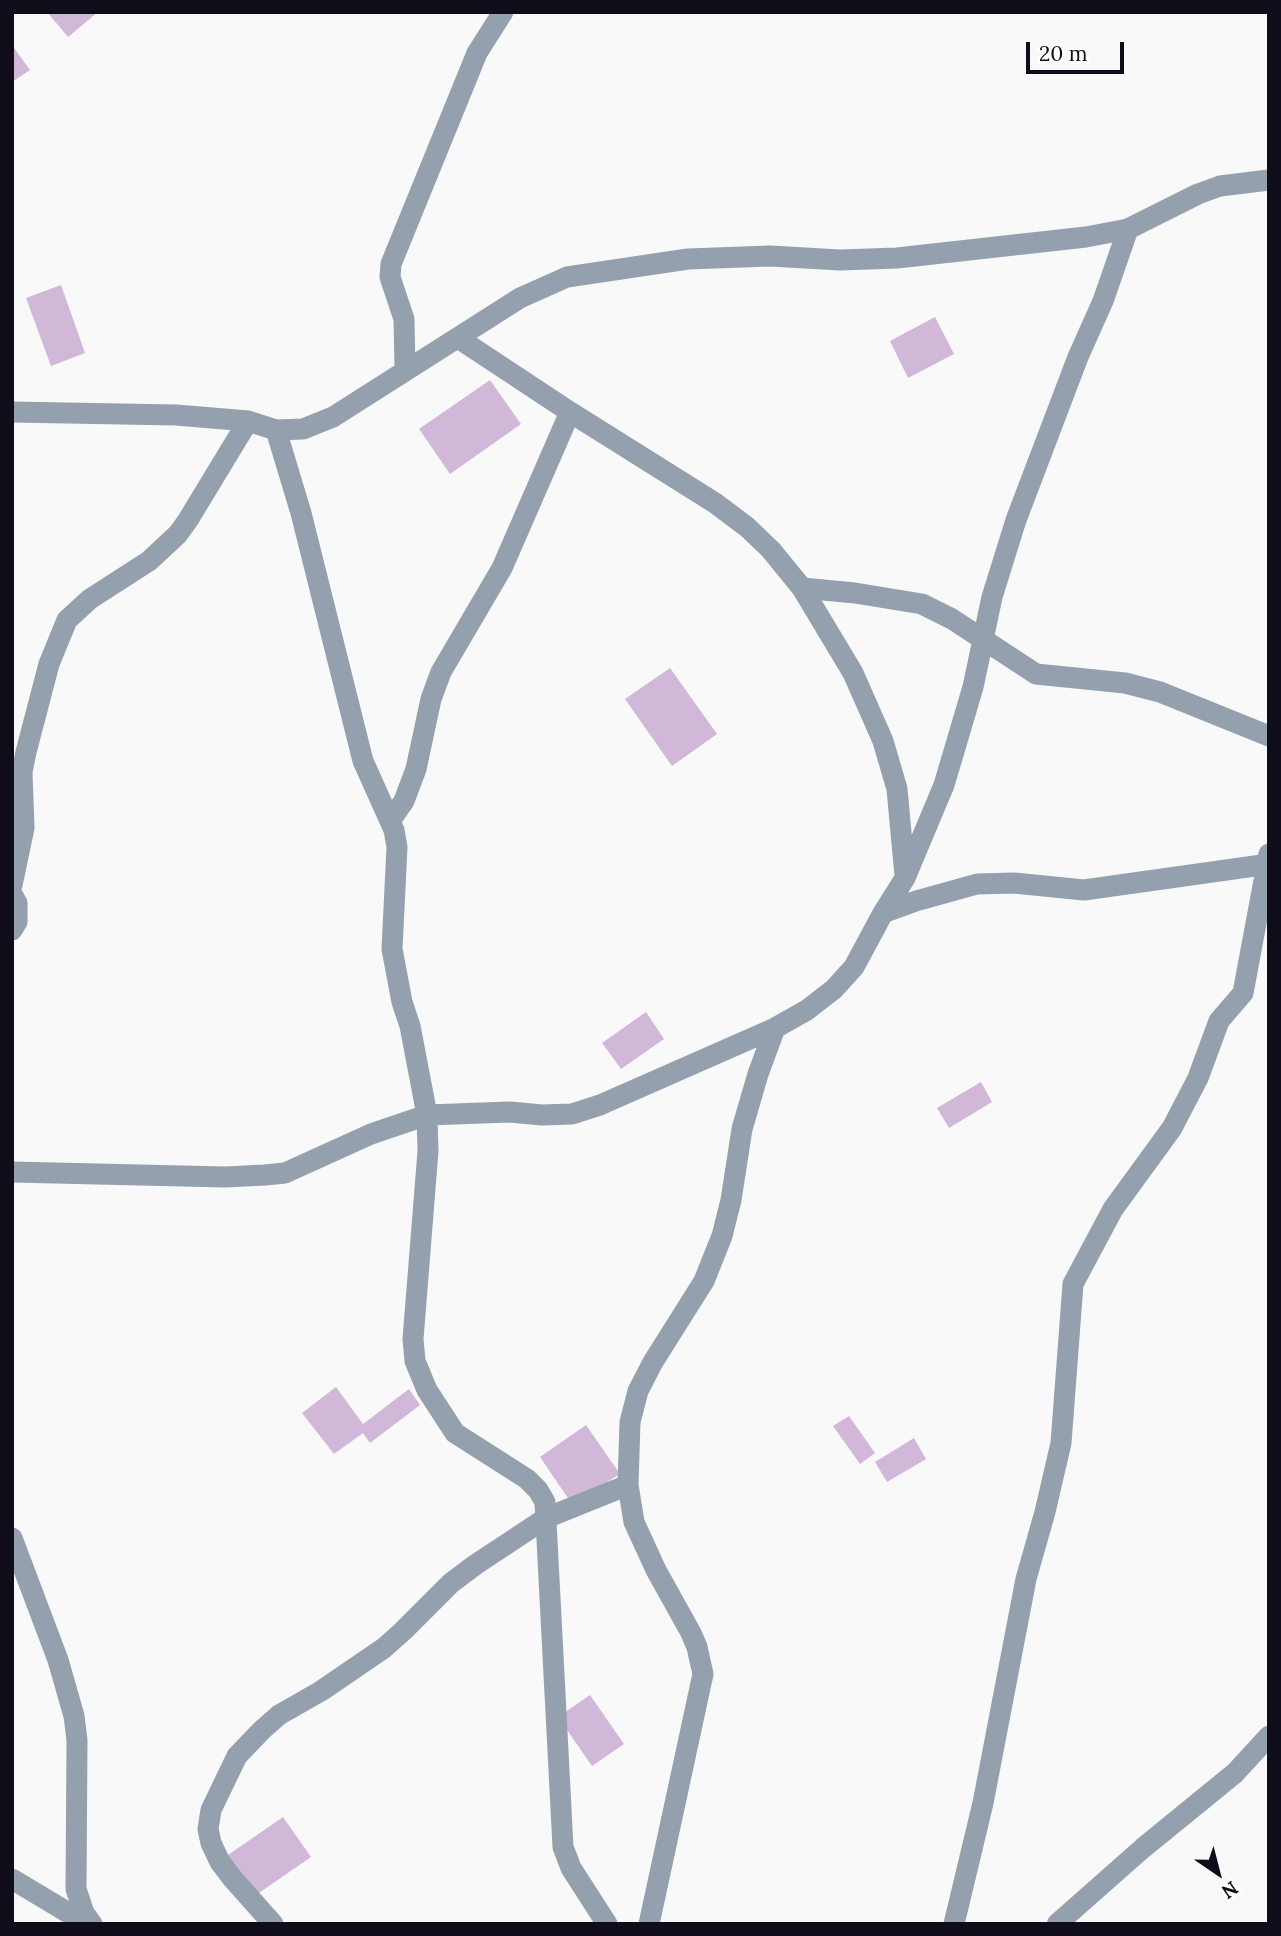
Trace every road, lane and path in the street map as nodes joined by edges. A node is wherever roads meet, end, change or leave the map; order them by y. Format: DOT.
graph roads {
  1 [pos="503,12"];
  2 [pos="1269,180"];
  3 [pos="1128,229"];
  4 [pos="458,338"];
  5 [pos="405,370"];
  6 [pos="12,412"];
  7 [pos="570,412"];
  8 [pos="248,421"];
  9 [pos="276,429"];
  10 [pos="802,588"];
  11 [pos="982,639"];
  12 [pos="1269,736"];
  13 [pos="390,821"];
  14 [pos="1268,860"];
  15 [pos="905,878"];
  16 [pos="12,885"];
  17 [pos="12,894"];
  18 [pos="883,913"];
  19 [pos="12,930"];
  20 [pos="775,1028"];
  21 [pos="427,1115"];
  22 [pos="12,1172"];
  23 [pos="628,1485"];
  24 [pos="546,1518"];
  25 [pos="12,1538"];
  26 [pos="1269,1736"];
  27 [pos="12,1879"];
  28 [pos="89,1924"];
  29 [pos="273,1924"];
  30 [pos="607,1924"];
  31 [pos="649,1924"];
  32 [pos="954,1924"];
  33 [pos="1057,1924"];
  1 -- 5 [label="street"];
  2 -- 3 [label="street"];
  3 -- 4 [label="street"];
  3 -- 11 [label="street"];
  4 -- 5 [label="street"];
  4 -- 7 [label="street"];
  5 -- 9 [label="street"];
  6 -- 8 [label="street"];
  7 -- 10 [label="street"];
  7 -- 13 [label="street"];
  8 -- 9 [label="street"];
  8 -- 16 [label="street"];
  9 -- 13 [label="street"];
  10 -- 11 [label="street"];
  10 -- 15 [label="street"];
  11 -- 12 [label="street"];
  11 -- 15 [label="street"];
  13 -- 21 [label="street"];
  14 -- 18 [label="street"];
  14 -- 32 [label="street"];
  15 -- 18 [label="street"];
  17 -- 19 [label="street"];
  18 -- 20 [label="street"];
  20 -- 21 [label="street"];
  20 -- 23 [label="street"];
  21 -- 22 [label="street"];
  21 -- 24 [label="street"];
  23 -- 24 [label="street"];
  23 -- 31 [label="street"];
  24 -- 29 [label="street"];
  24 -- 30 [label="street"];
  25 -- 28 [label="street"];
  26 -- 33 [label="street"];
  27 -- 28 [label="street"];
}
